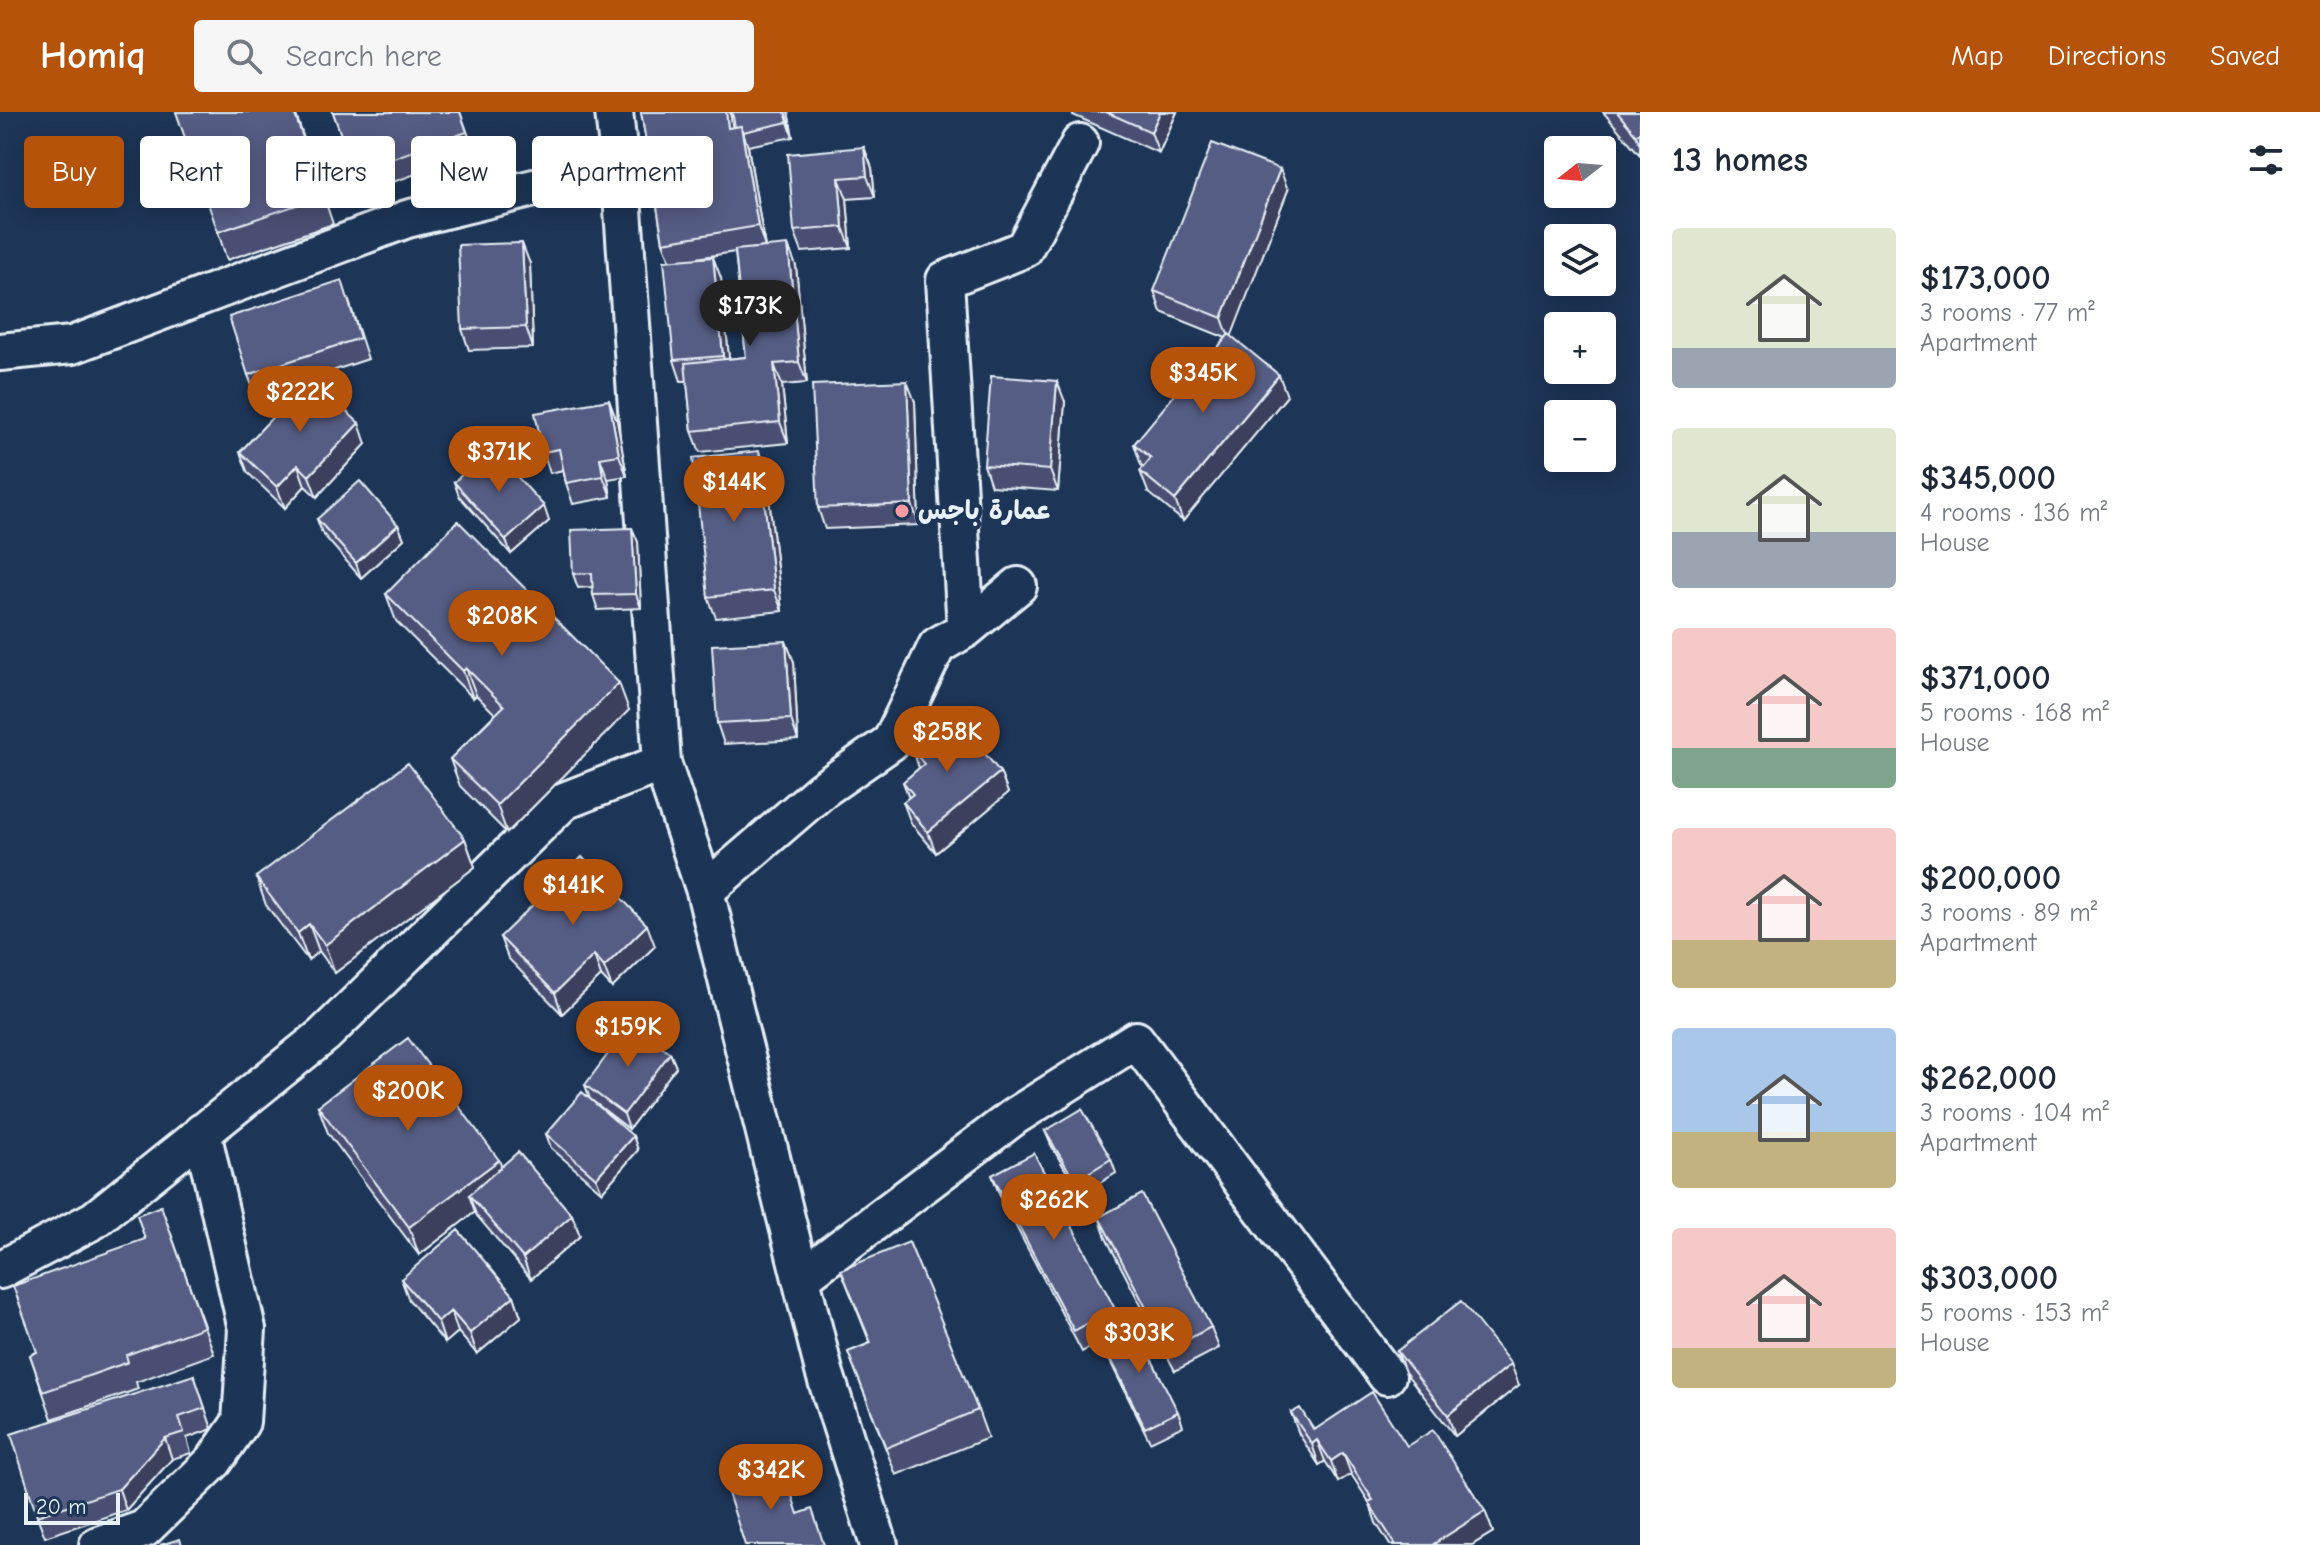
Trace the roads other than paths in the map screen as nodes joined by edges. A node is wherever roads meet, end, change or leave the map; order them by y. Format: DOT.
graph roads {
  1 [pos="614,112"];
  2 [pos="617,136"];
  3 [pos="1080,143"];
  4 [pos="532,188"];
  5 [pos="623,208"];
  6 [pos="0,352"];
  7 [pos="1018,586"];
  8 [pos="966,629"];
  9 [pos="662,763"];
  10 [pos="705,891"];
  11 [pos="202,1132"];
  12 [pos="0,1270"];
  13 [pos="802,1277"];
  14 [pos="1387,1376"];
  15 [pos="98,1545"];
  16 [pos="879,1545"];
  1 -- 2 [label="street"];
  3 -- 8 [label="street"];
  4 -- 6 [label="street"];
  5 -- 9 [label="street"];
  7 -- 8 [label="street"];
  8 -- 10 [label="street"];
  9 -- 10 [label="street"];
  9 -- 11 [label="street"];
  10 -- 13 [label="street"];
  11 -- 12 [label="street"];
  11 -- 15 [label="street"];
  13 -- 14 [label="street"];
  13 -- 16 [label="street"];
}
